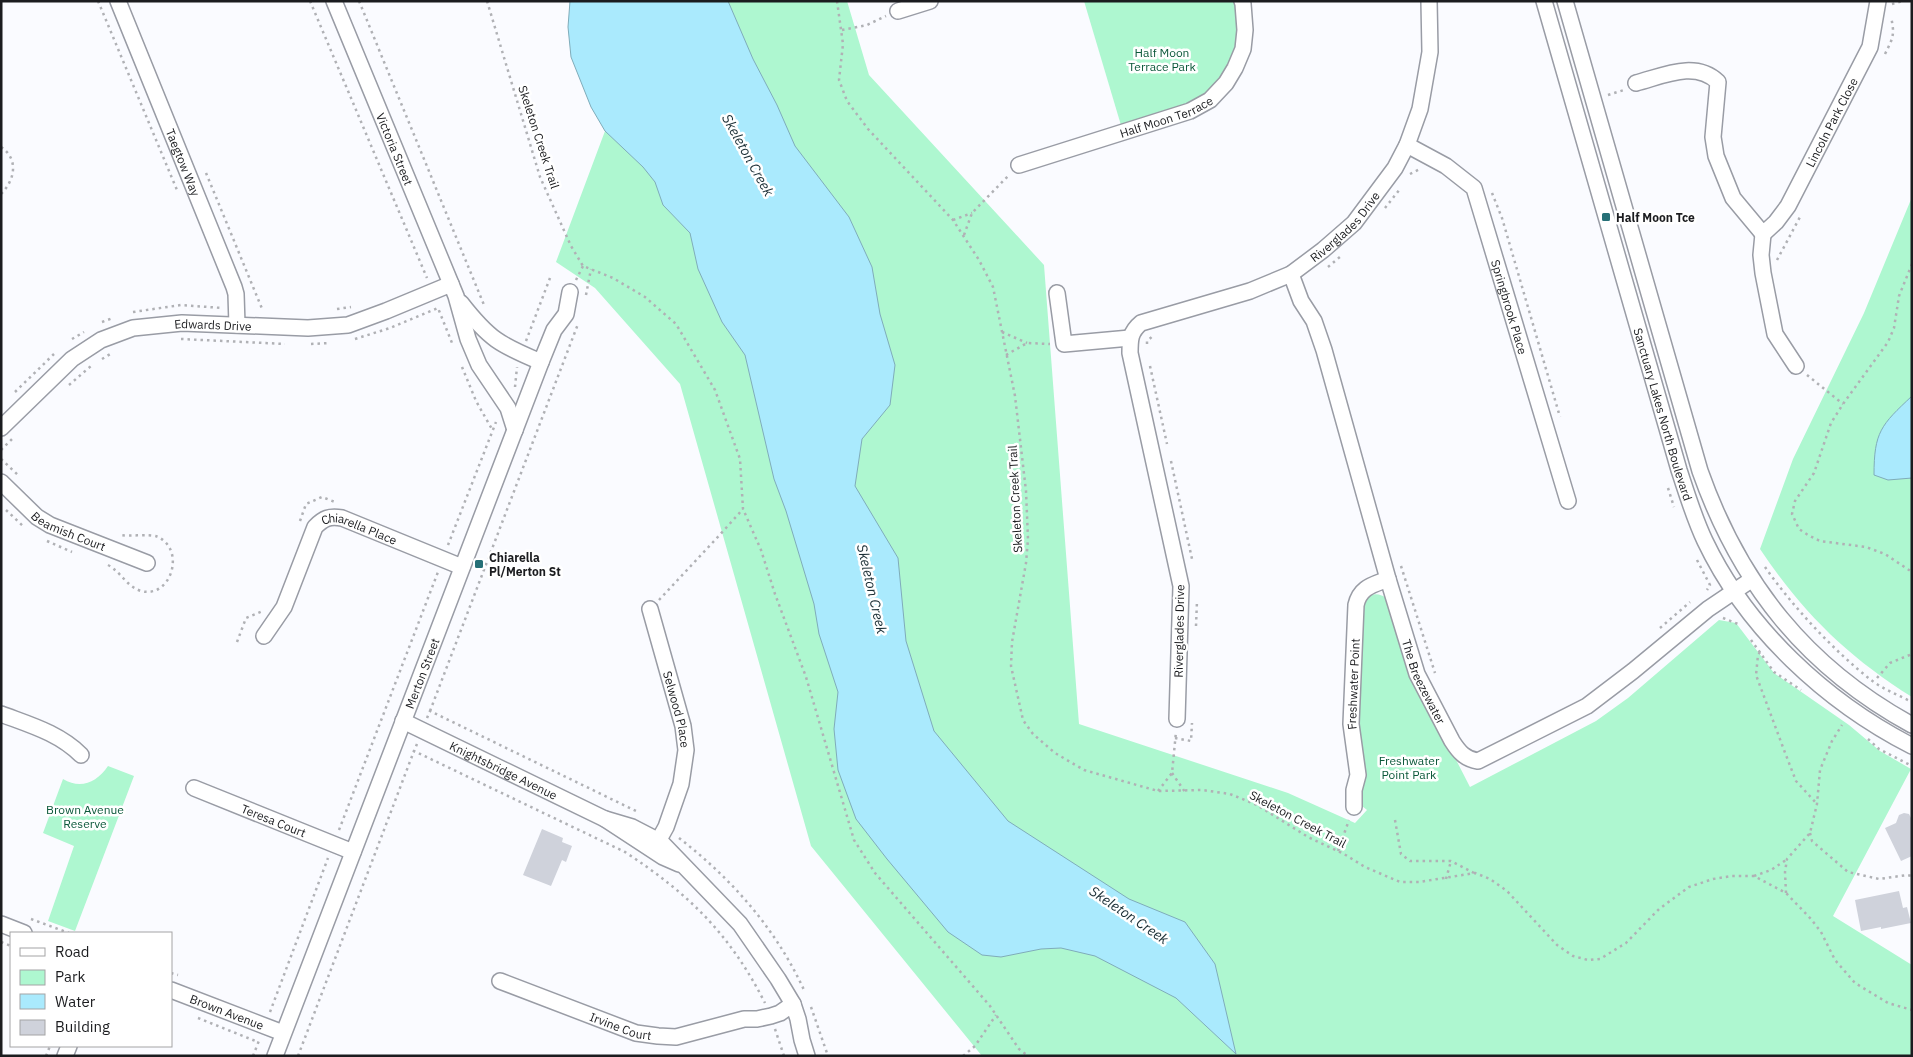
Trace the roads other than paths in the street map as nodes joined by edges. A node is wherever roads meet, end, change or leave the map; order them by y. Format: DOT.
graph roads {
  1 [pos="118,1"];
  2 [pos="334,1"];
  3 [pos="930,1"];
  4 [pos="1429,1"];
  5 [pos="1544,1"];
  6 [pos="1565,1"];
  7 [pos="1878,1"];
  8 [pos="1246,2"];
  9 [pos="898,10"];
  10 [pos="1636,83"];
  11 [pos="1407,145"];
  12 [pos="1019,165"];
  13 [pos="1763,234"];
  14 [pos="1291,274"];
  15 [pos="453,290"];
  16 [pos="570,292"];
  17 [pos="1057,293"];
  18 [pos="237,326"];
  19 [pos="1130,338"];
  20 [pos="541,362"];
  21 [pos="1796,366"];
  22 [pos="1,428"];
  23 [pos="515,430"];
  24 [pos="1,482"];
  25 [pos="1568,502"];
  26 [pos="147,563"];
  27 [pos="462,568"];
  28 [pos="1388,580"];
  29 [pos="1751,580"];
  30 [pos="1734,592"];
  31 [pos="650,609"];
  32 [pos="264,636"];
  33 [pos="1,714"];
  34 [pos="1178,719"];
  35 [pos="403,721"];
  36 [pos="1912,724"];
  37 [pos="1912,746"];
  38 [pos="81,756"];
  39 [pos="194,788"];
  40 [pos="1354,807"];
  41 [pos="656,835"];
  42 [pos="353,852"];
  43 [pos="1,924"];
  44 [pos="21,932"];
  45 [pos="500,981"];
  46 [pos="172,990"];
  47 [pos="779,1009"];
  48 [pos="283,1033"];
  49 [pos="275,1056"];
  50 [pos="807,1056"];
  1 -- 18 [label="street, Taegtow Way"];
  2 -- 15 [label="street, Victoria Street"];
  3 -- 9 [label="street"];
  4 -- 11 [label="street, Riverglades Drive"];
  5 -- 30 [label="street, Sanctuary Lakes North Boulevard"];
  6 -- 29 [label="street, Sanctuary Lakes North Boulevard"];
  7 -- 13 [label="street, Lincoln Park Close"];
  8 -- 12 [label="street, Half Moon Terrace"];
  10 -- 13 [label="street"];
  11 -- 14 [label="street, Riverglades Drive"];
  11 -- 25 [label="street, Springbrook Place"];
  13 -- 21 [label="street"];
  14 -- 19 [label="street, Riverglades Drive"];
  14 -- 28 [label="street, The Breezewater"];
  15 -- 18 [label="street, Edwards Drive"];
  15 -- 20 [label="street, Victoria Street"];
  15 -- 23 [label="street, Victoria Street"];
  16 -- 20 [label="street, Merton Street"];
  17 -- 19 [label="street"];
  18 -- 22 [label="street, Edwards Drive"];
  19 -- 34 [label="street, Riverglades Drive"];
  20 -- 23 [label="street, Merton Street"];
  23 -- 27 [label="street, Merton Street"];
  24 -- 26 [label="street, Beamish Court"];
  27 -- 32 [label="street, Chiarella Place"];
  27 -- 35 [label="street, Merton Street"];
  28 -- 30 [label="street, The Breezewater"];
  28 -- 40 [label="street, Freshwater Point"];
  29 -- 30 [label="street, The Breezewater"];
  29 -- 36 [label="street, Sanctuary Lakes North Boulevard"];
  30 -- 37 [label="street, Sanctuary Lakes North Boulevard"];
  31 -- 41 [label="street, Selwood Place"];
  33 -- 38 [label="street"];
  35 -- 41 [label="street, Knightsbridge Avenue"];
  35 -- 42 [label="street, Merton Street"];
  39 -- 42 [label="street, Teresa Court"];
  41 -- 47 [label="street, Knightsbridge Avenue"];
  42 -- 48 [label="street, Merton Street"];
  43 -- 44 [label="street"];
  45 -- 47 [label="street, Irvine Court"];
  46 -- 48 [label="street, Brown Avenue"];
  47 -- 50 [label="street, Knightsbridge Avenue"];
  48 -- 49 [label="street, Merton Street"];
}
